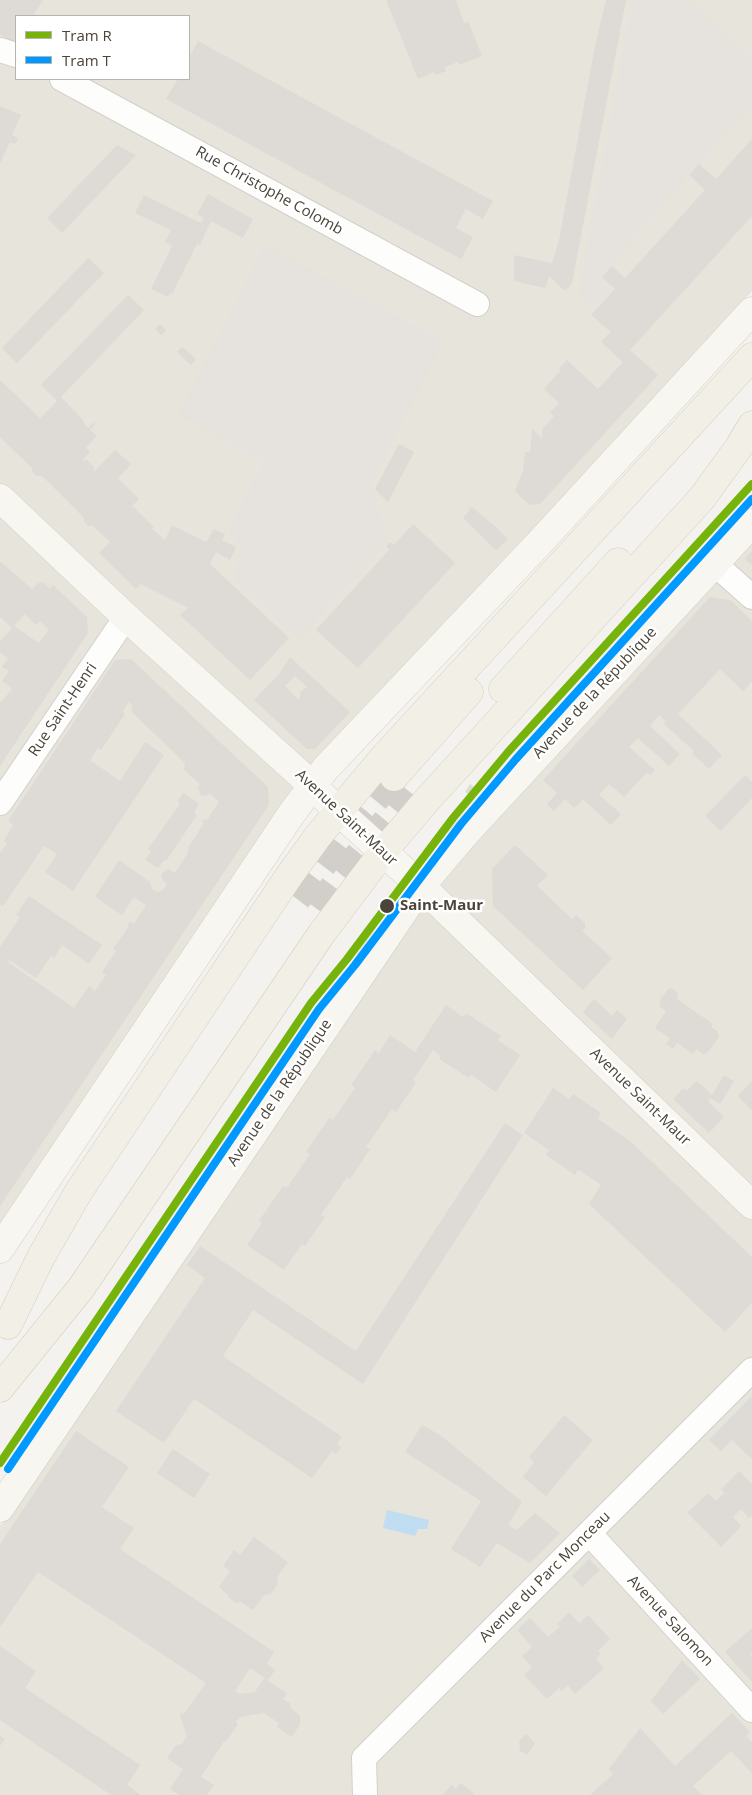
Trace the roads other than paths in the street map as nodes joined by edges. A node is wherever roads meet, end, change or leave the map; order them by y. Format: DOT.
graph roads {
  1 [pos="0,50"];
  2 [pos="15,55"];
  3 [pos="64,80"];
  4 [pos="476,304"];
  5 [pos="752,310"];
  6 [pos="752,356"];
  7 [pos="752,383"];
  8 [pos="752,417"];
  9 [pos="752,426"];
  10 [pos="0,498"];
  11 [pos="752,523"];
  12 [pos="715,564"];
  13 [pos="752,597"];
  14 [pos="126,617"];
  15 [pos="312,785"];
  16 [pos="0,803"];
  17 [pos="338,811"];
  18 [pos="383,852"];
  19 [pos="421,886"];
  20 [pos="752,1205"];
  21 [pos="0,1249"];
  22 [pos="4,1331"];
  23 [pos="752,1370"];
  24 [pos="0,1377"];
  25 [pos="0,1388"];
  26 [pos="0,1508"];
  27 [pos="589,1533"];
  28 [pos="752,1710"];
  29 [pos="365,1795"];
  1 -- 2 [label="street"];
  3 -- 4 [label="street, Rue Christophe Colomb"];
  5 -- 15 [label="street"];
  6 -- 17 [label="main road"];
  7 -- 8 [label="main road"];
  9 -- 18 [label="main road"];
  10 -- 14 [label="street, Avenue Saint-Maur"];
  11 -- 12 [label="street, Avenue de la République"];
  12 -- 13 [label="street"];
  12 -- 19 [label="street, Avenue de la République"];
  14 -- 15 [label="street, Avenue Saint-Maur"];
  14 -- 16 [label="street, Rue Saint-Henri"];
  15 -- 17 [label="street, Avenue Saint-Maur"];
  15 -- 21 [label="street"];
  17 -- 18 [label="street, Avenue Saint-Maur"];
  17 -- 22 [label="main road"];
  18 -- 19 [label="street, Avenue Saint-Maur"];
  18 -- 25 [label="main road"];
  19 -- 20 [label="street, Avenue Saint-Maur"];
  19 -- 26 [label="street, Avenue de la République"];
  22 -- 24 [label="main road"];
  23 -- 27 [label="street, Avenue du Parc Monceau"];
  27 -- 28 [label="street, Avenue Salomon"];
  27 -- 29 [label="street, Avenue du Parc Monceau"];
}
